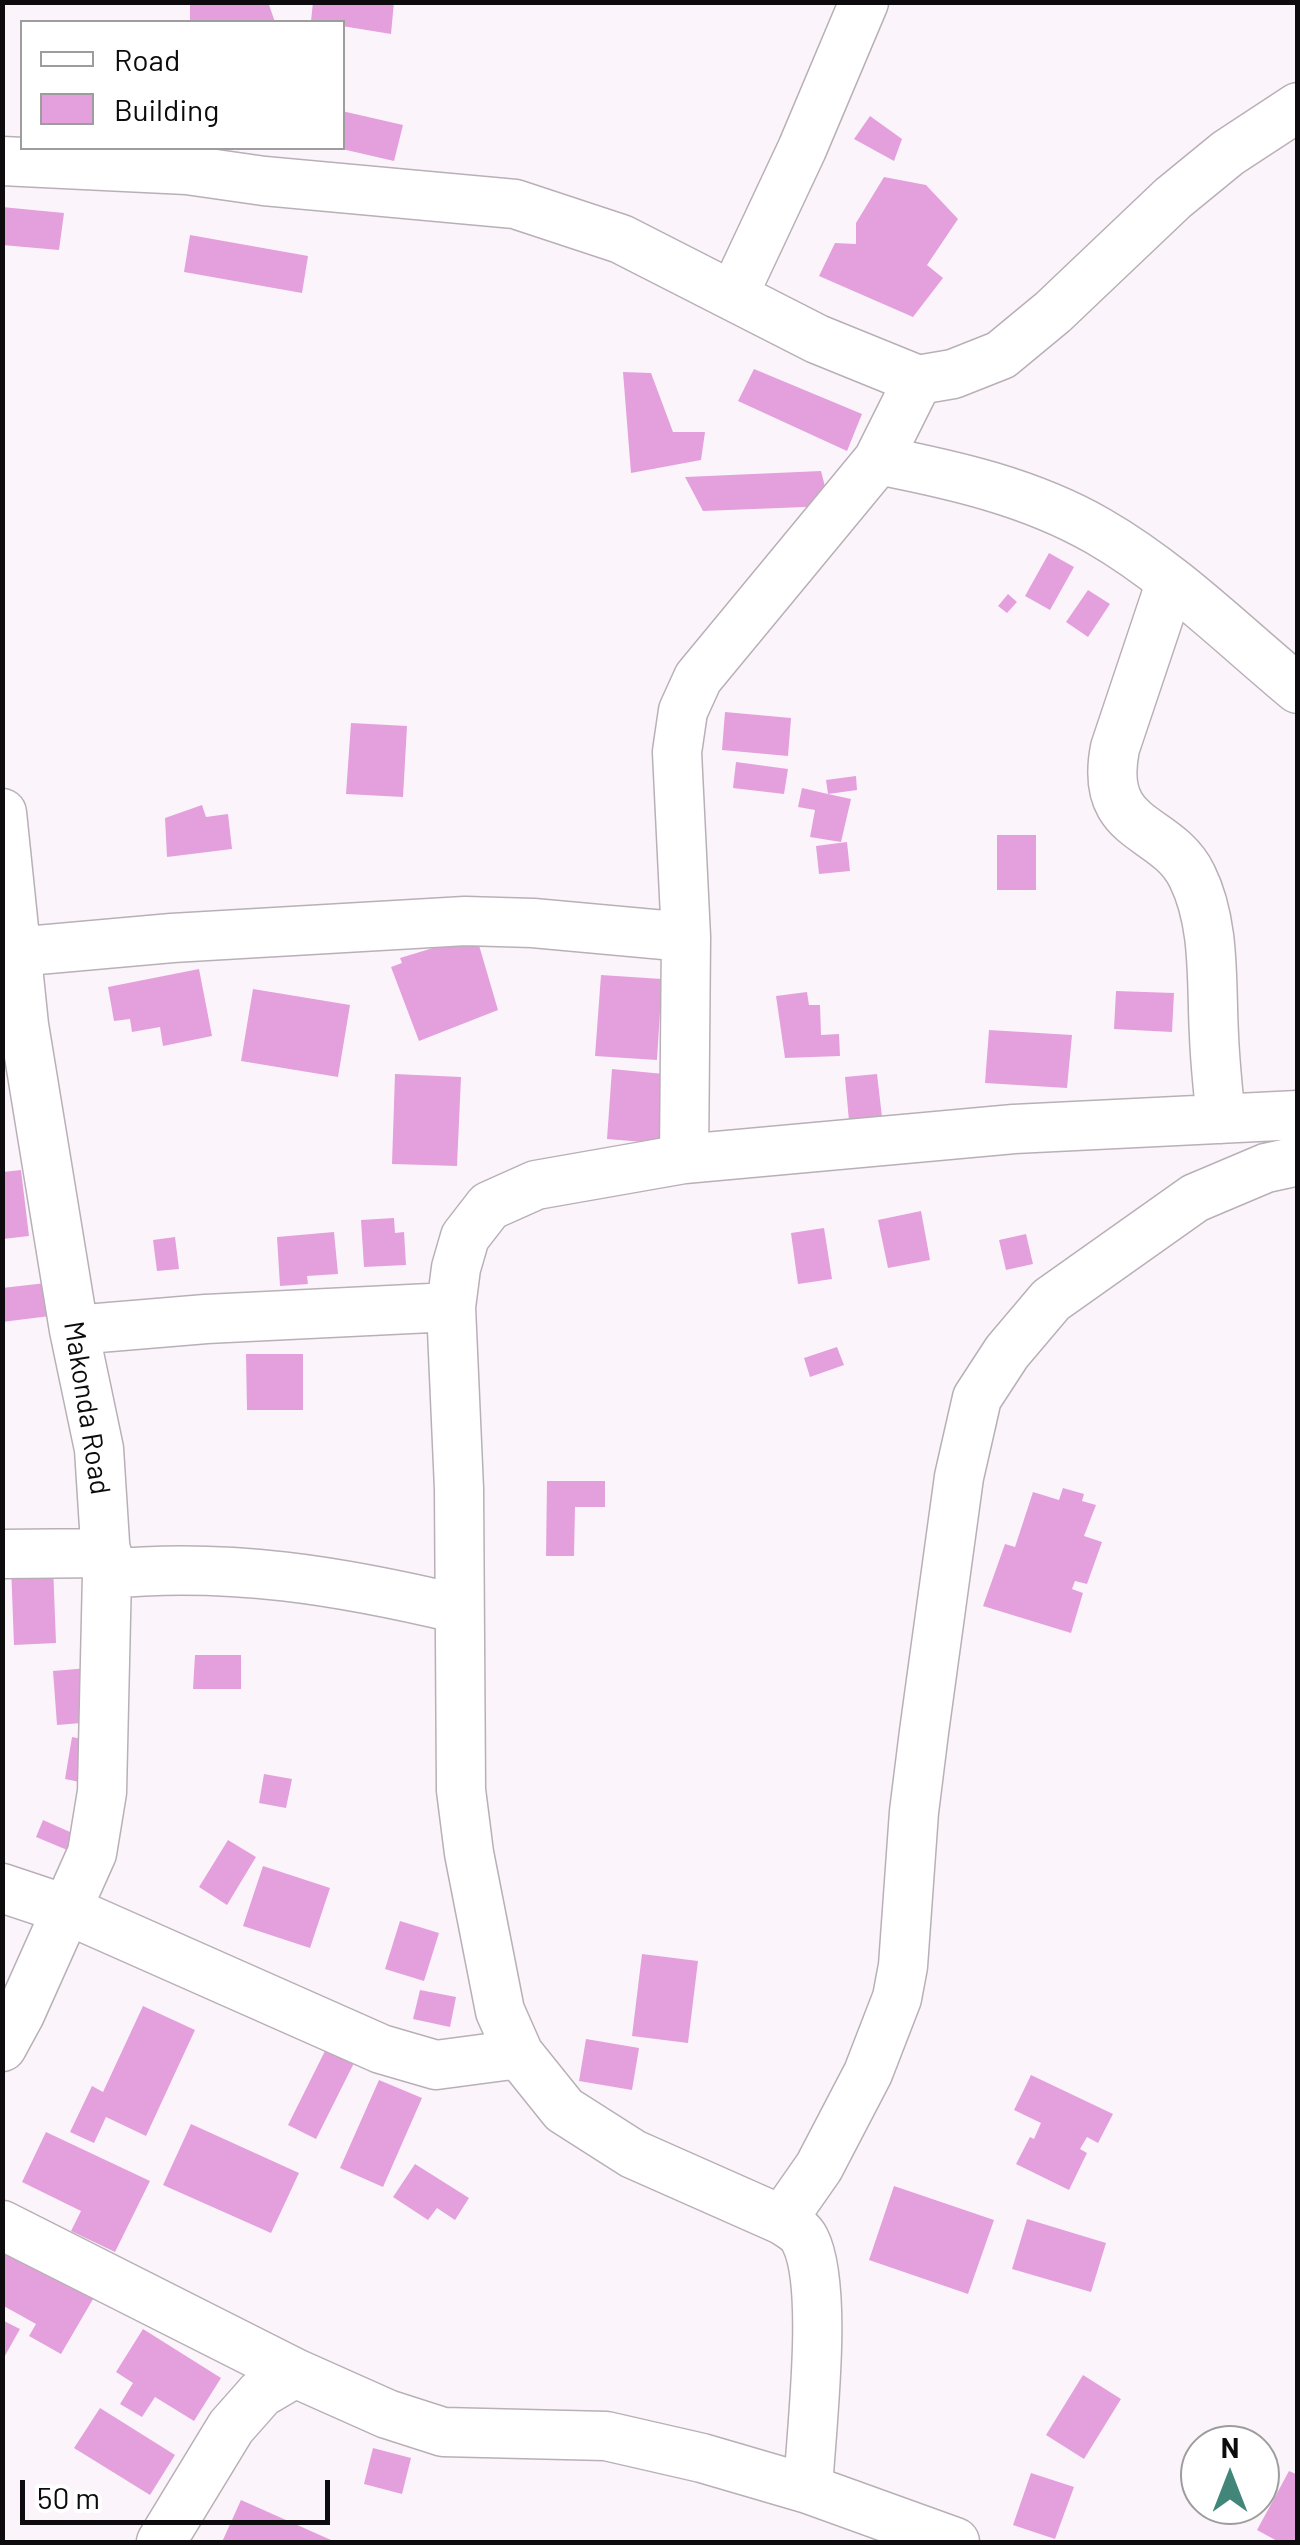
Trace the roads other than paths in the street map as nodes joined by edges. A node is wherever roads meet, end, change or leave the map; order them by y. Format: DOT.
graph roads {
  1 [pos="864,2"];
  2 [pos="1298,107"];
  3 [pos="2,161"];
  4 [pos="732,296"];
  5 [pos="918,380"];
  6 [pos="878,460"];
  7 [pos="1171,580"];
  8 [pos="1298,689"];
  9 [pos="2,813"];
  10 [pos="6,904"];
  11 [pos="686,937"];
  12 [pos="15,952"];
  13 [pos="1298,1115"];
  14 [pos="1220,1119"];
  15 [pos="684,1159"];
  16 [pos="1298,1161"];
  17 [pos="451,1307"];
  18 [pos="74,1330"];
  19 [pos="2,1554"];
  20 [pos="107,1563"];
  21 [pos="458,1608"];
  22 [pos="2,1888"];
  23 [pos="65,1909"];
  24 [pos="2,2047"];
  25 [pos="519,2054"];
  26 [pos="782,2220"];
  27 [pos="2,2225"];
  28 [pos="295,2374"];
  29 [pos="808,2489"];
  30 [pos="162,2542"];
  31 [pos="955,2542"];
  1 -- 4 [label="street"];
  2 -- 5 [label="street"];
  3 -- 4 [label="street"];
  4 -- 5 [label="street"];
  5 -- 6 [label="street"];
  6 -- 7 [label="street"];
  6 -- 11 [label="street"];
  7 -- 8 [label="street"];
  7 -- 14 [label="street"];
  9 -- 10 [label="street, Makonda Road"];
  10 -- 12 [label="street, Makonda Road"];
  11 -- 12 [label="street"];
  11 -- 15 [label="street"];
  12 -- 18 [label="street, Makonda Road"];
  13 -- 14 [label="street"];
  14 -- 15 [label="street"];
  15 -- 17 [label="street"];
  16 -- 26 [label="street"];
  17 -- 18 [label="street"];
  17 -- 21 [label="street"];
  18 -- 20 [label="street, Makonda Road"];
  19 -- 20 [label="street"];
  20 -- 21 [label="street"];
  20 -- 23 [label="street, Makonda Road"];
  21 -- 25 [label="street"];
  22 -- 23 [label="street"];
  23 -- 24 [label="street, Makonda Road"];
  23 -- 25 [label="street"];
  25 -- 26 [label="street"];
  26 -- 29 [label="street"];
  27 -- 28 [label="street"];
  28 -- 29 [label="street"];
  28 -- 30 [label="street"];
  29 -- 31 [label="street"];
}
